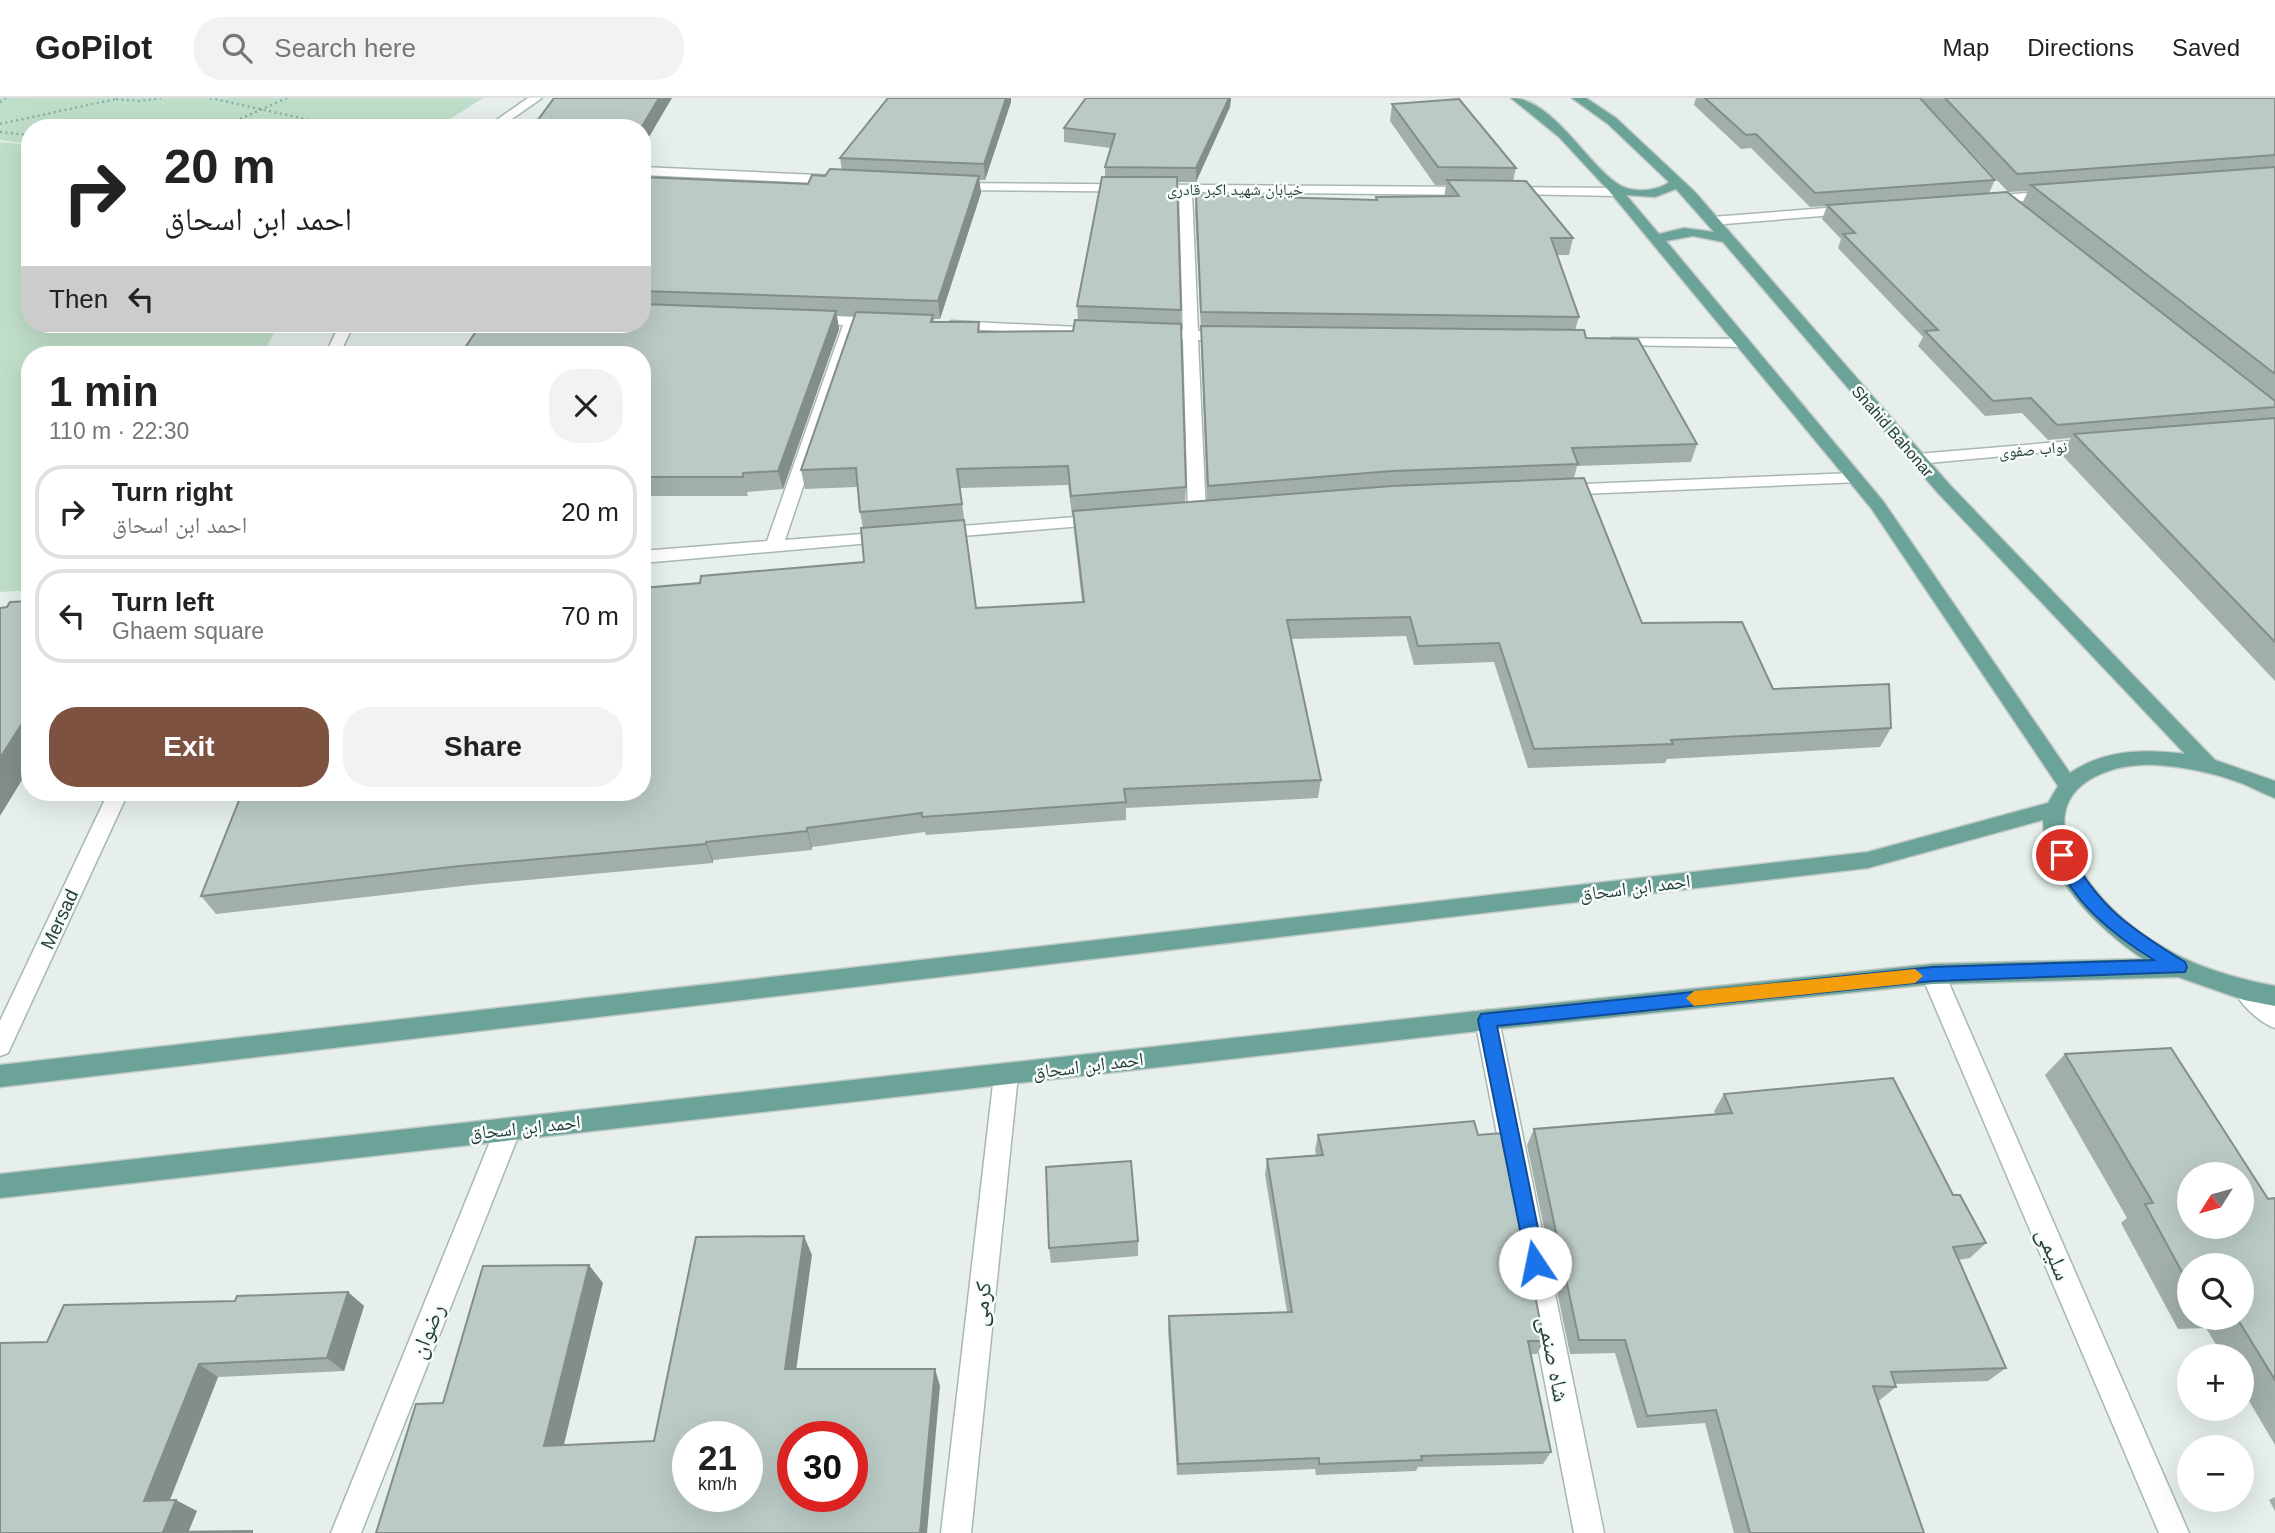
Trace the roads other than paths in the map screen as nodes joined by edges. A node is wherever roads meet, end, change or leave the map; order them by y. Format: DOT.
graph roads {
  1 [pos="536,98"];
  2 [pos="1517,98"];
  3 [pos="1578,98"];
  4 [pos="504,119"];
  5 [pos="651,171"];
  6 [pos="849,181"];
  7 [pos="1676,182"];
  8 [pos="932,185"];
  9 [pos="1185,189"];
  10 [pos="1616,190"];
  11 [pos="1999,194"];
  12 [pos="2072,194"];
  13 [pos="1976,201"];
  14 [pos="1865,209"];
  15 [pos="2026,216"];
  16 [pos="1712,221"];
  17 [pos="1728,239"];
  18 [pos="1658,240"];
  19 [pos="797,319"];
  20 [pos="852,321"];
  21 [pos="892,323"];
  22 [pos="933,324"];
  23 [pos="1110,332"];
  24 [pos="1137,333"];
  25 [pos="1191,335"];
  26 [pos="1246,336"];
  27 [pos="1591,341"];
  28 [pos="1743,343"];
  29 [pos="2110,443"];
  30 [pos="1917,459"];
  31 [pos="1854,478"];
  32 [pos="1540,491"];
  33 [pos="1197,513"];
  34 [pos="1115,519"];
  35 [pos="774,546"];
  36 [pos="651,556"];
  37 [pos="2208,765"];
  38 [pos="2068,785"];
  39 [pos="2273,788"];
  40 [pos="114,801"];
  41 [pos="2055,809"];
  42 [pos="2179,967"];
  43 [pos="1933,974"];
  44 [pos="2246,992"];
  45 [pos="2275,996"];
  46 [pos="2275,1018"];
  47 [pos="1487,1020"];
  48 [pos="0,1046"];
  49 [pos="1006,1075"];
  50 [pos="0,1076"];
  51 [pos="508,1129"];
  52 [pos="0,1186"];
  53 [pos="346,1533"];
  54 [pos="956,1533"];
  55 [pos="1589,1533"];
  56 [pos="2174,1533"];
  1 -- 4 [label="street"];
  2 -- 10 [label="main road"];
  3 -- 7 [label="main road, Shahid Bahonar"];
  5 -- 6 [label="street"];
  7 -- 10 [label="main road"];
  7 -- 16 [label="main road, Shahid Bahonar"];
  8 -- 9 [label="street, خیابان شهید اکبر قادری"];
  9 -- 10 [label="street, خیابان شهید اکبر قادری"];
  9 -- 25 [label="street"];
  10 -- 18 [label="main road"];
  11 -- 12 [label="street"];
  11 -- 13 [label="street"];
  11 -- 15 [label="street"];
  14 -- 16 [label="street"];
  16 -- 17 [label="main road, Shahid Bahonar"];
  17 -- 18 [label="main road"];
  17 -- 30 [label="main road, Shahid Bahonar"];
  18 -- 28 [label="main road"];
  19 -- 20 [label="street"];
  20 -- 21 [label="street"];
  20 -- 35 [label="street"];
  22 -- 23 [label="street"];
  24 -- 25 [label="street"];
  25 -- 26 [label="street"];
  25 -- 33 [label="street"];
  27 -- 28 [label="street"];
  28 -- 31 [label="main road"];
  29 -- 30 [label="street, نواب صفوی"];
  30 -- 37 [label="main road, Shahid Bahonar"];
  31 -- 32 [label="street"];
  31 -- 38 [label="main road"];
  34 -- 35 [label="street"];
  35 -- 36 [label="street"];
  37 -- 38 [label="main road"];
  37 -- 39 [label="main road"];
  38 -- 41 [label="main road"];
  40 -- 48 [label="street, Mersad"];
  41 -- 42 [label="main road"];
  41 -- 50 [label="main road, احمد ابن اسحاق"];
  42 -- 43 [label="main road, احمد ابن اسحاق"];
  42 -- 44 [label="main road"];
  43 -- 47 [label="main road, احمد ابن اسحاق"];
  43 -- 56 [label="street, سلیمی"];
  44 -- 45 [label="main road"];
  44 -- 46 [label="street"];
  47 -- 49 [label="main road, احمد ابن اسحاق"];
  47 -- 55 [label="street, شاه صنمی"];
  49 -- 51 [label="main road, احمد ابن اسحاق"];
  49 -- 54 [label="street, کرمی"];
  51 -- 52 [label="main road, احمد ابن اسحاق"];
  51 -- 53 [label="street, رضوان"];
}
